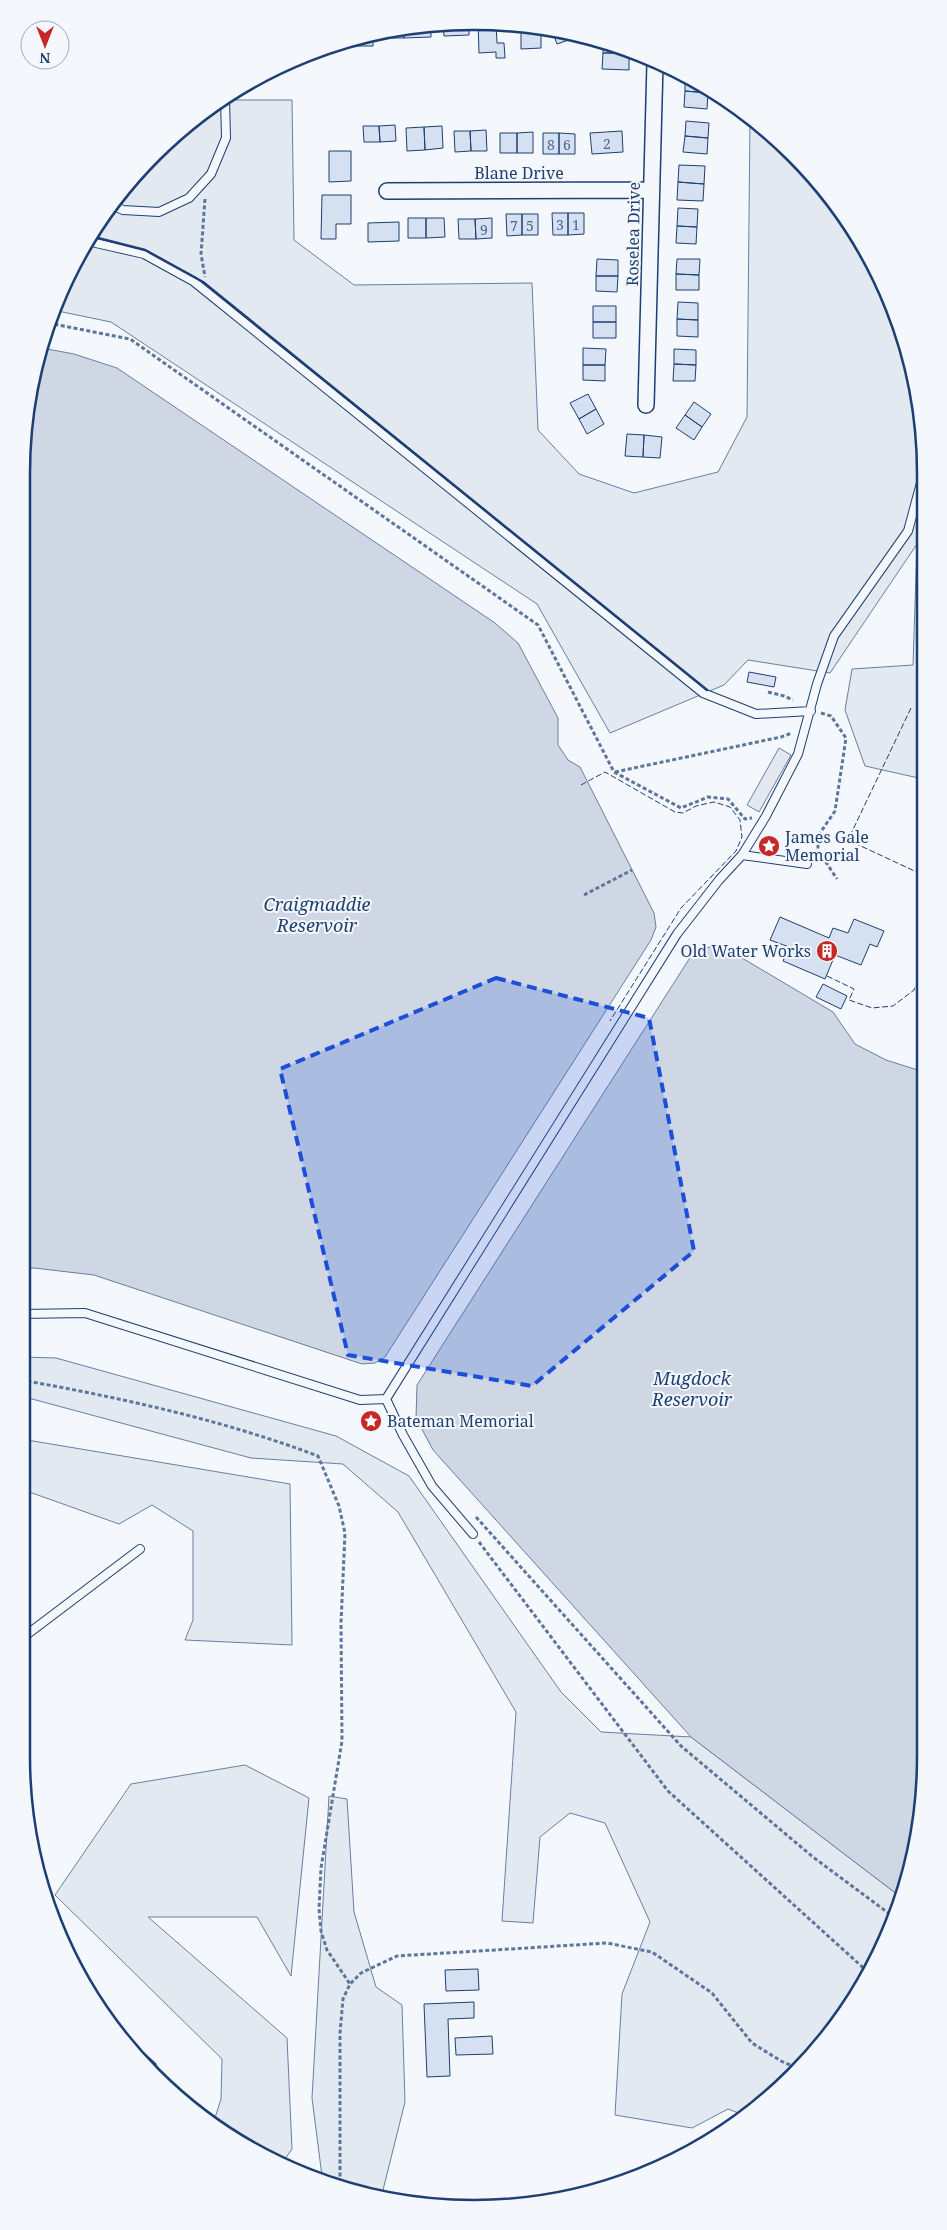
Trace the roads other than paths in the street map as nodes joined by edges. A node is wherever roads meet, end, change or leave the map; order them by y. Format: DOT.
graph roads {
  1 [pos="655,69"];
  2 [pos="225,106"];
  3 [pos="651,190"];
  4 [pos="387,191"];
  5 [pos="119,208"];
  6 [pos="95,243"];
  7 [pos="646,405"];
  8 [pos="917,498"];
  9 [pos="811,710"];
  10 [pos="742,855"];
  11 [pos="807,864"];
  12 [pos="30,1314"];
  13 [pos="386,1400"];
  14 [pos="473,1534"];
  15 [pos="140,1550"];
  16 [pos="30,1632"];
  1 -- 3 [label="street, Roselea Drive"];
  2 -- 5 [label="lane"];
  3 -- 4 [label="street, Blane Drive"];
  3 -- 7 [label="street, Roselea Drive"];
  6 -- 9 [label="lane"];
  8 -- 9 [label="lane"];
  9 -- 10 [label="lane"];
  10 -- 11 [label="lane"];
  10 -- 13 [label="lane"];
  12 -- 13 [label="lane"];
  13 -- 14 [label="lane"];
  15 -- 16 [label="lane"];
}
